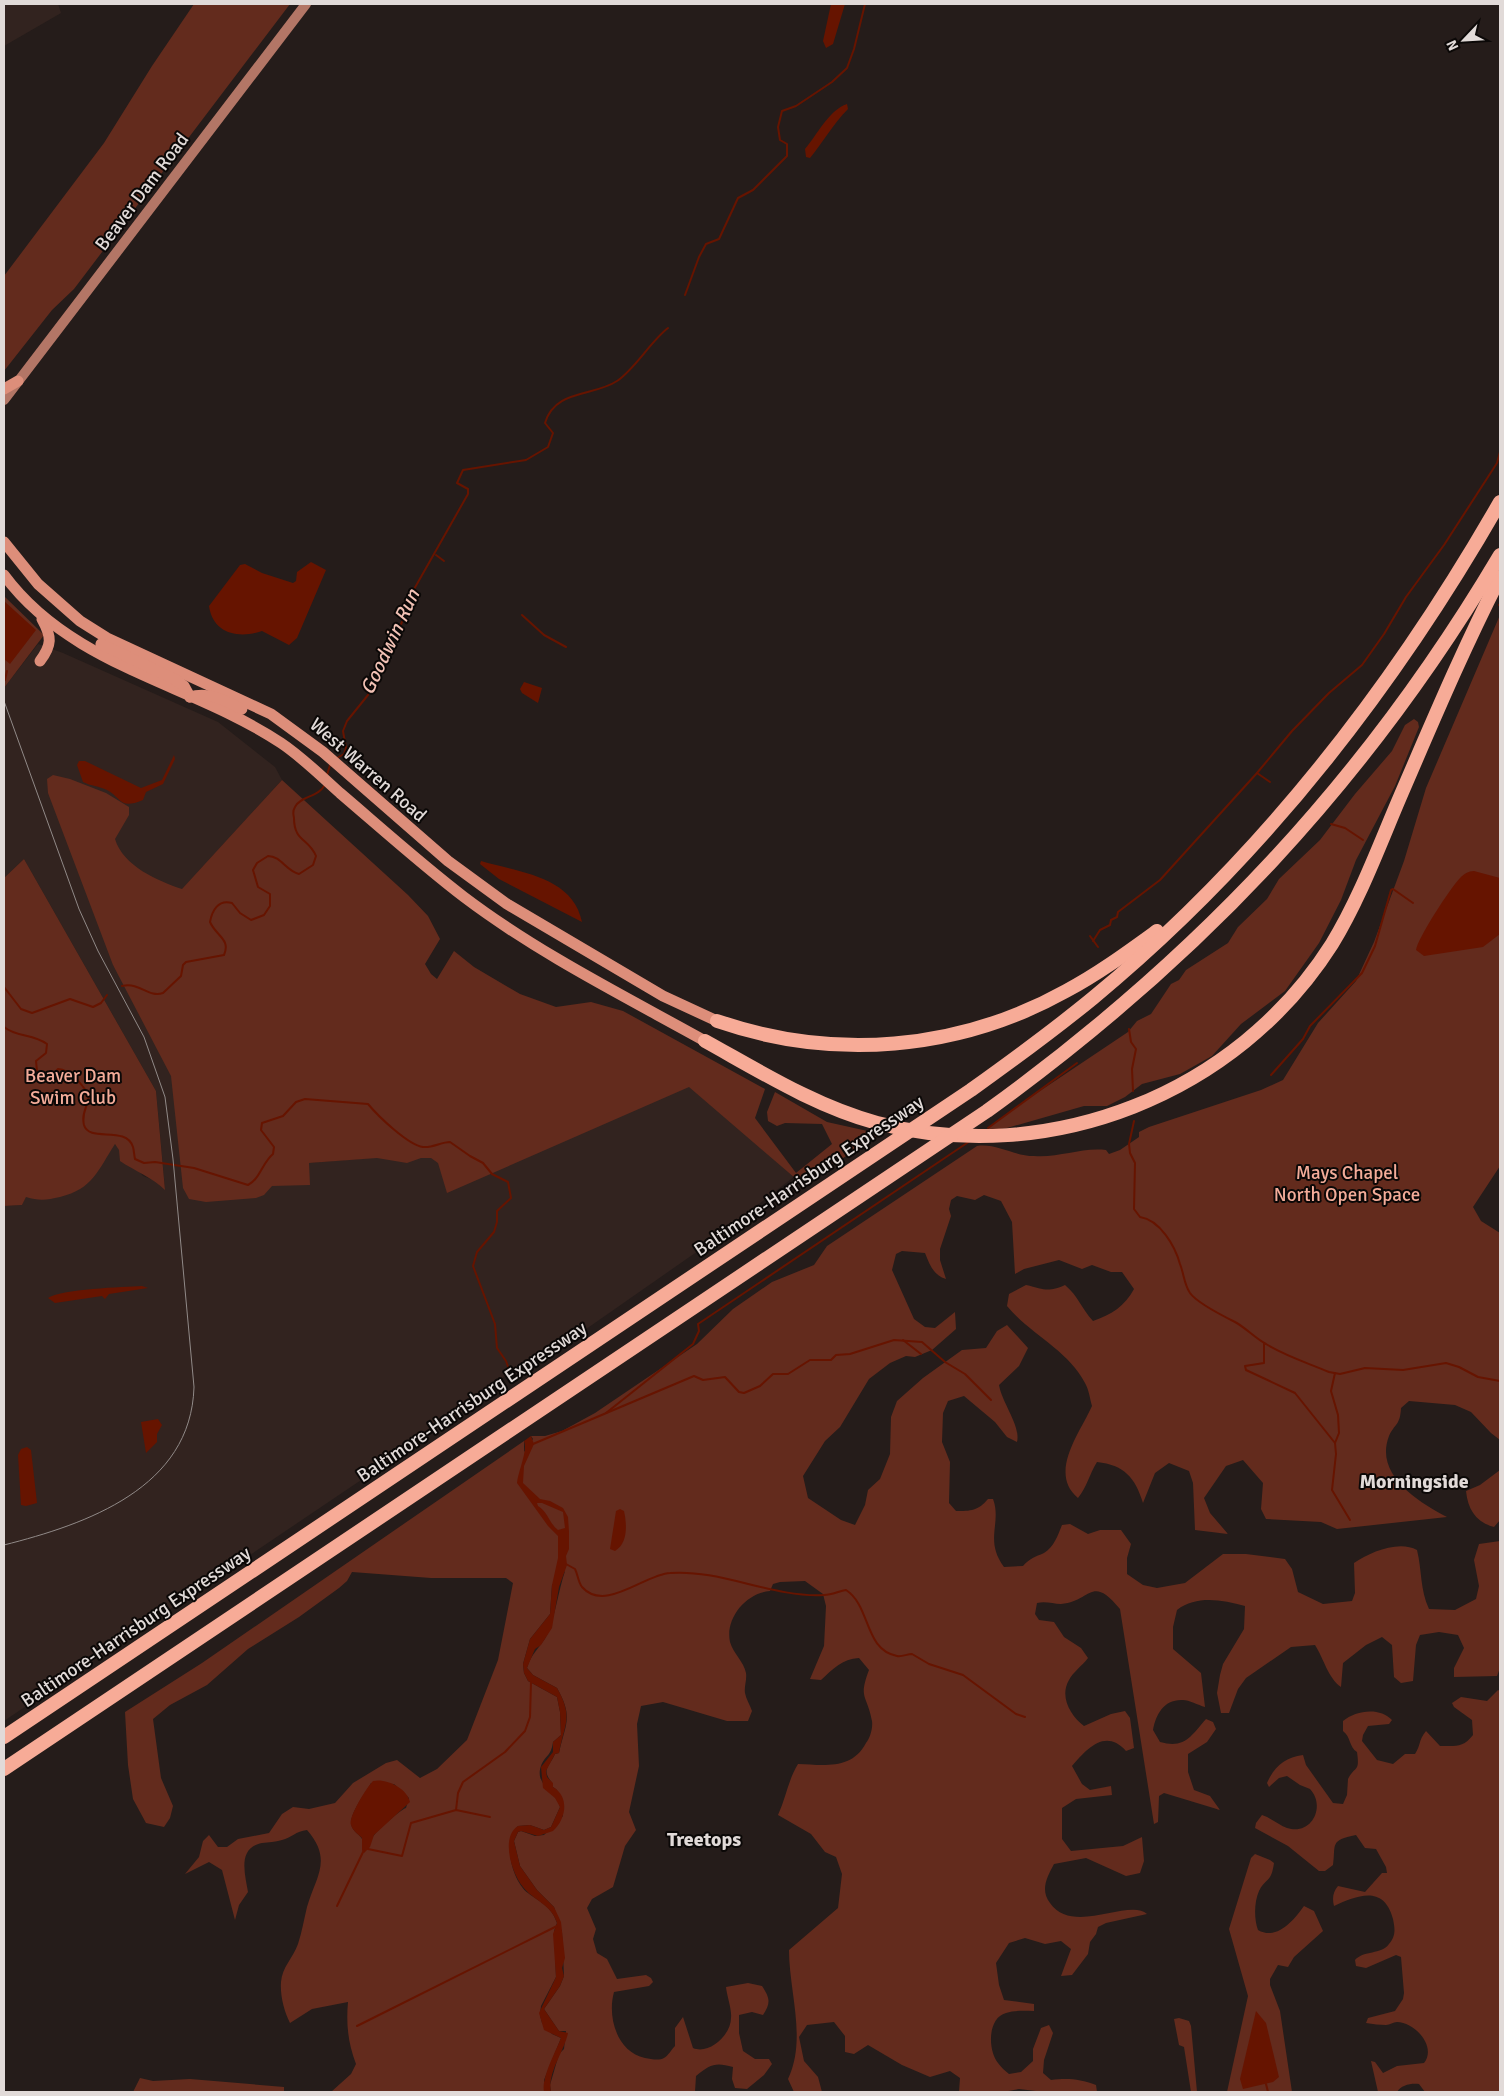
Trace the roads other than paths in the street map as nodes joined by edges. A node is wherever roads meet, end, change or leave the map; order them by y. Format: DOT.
graph roads {
  1 [pos="306,4"];
  2 [pos="18,382"];
  3 [pos="4,389"];
  4 [pos="4,400"];
  5 [pos="1500,502"];
  6 [pos="4,542"];
  7 [pos="1500,555"];
  8 [pos="4,575"];
  9 [pos="1500,577"];
  10 [pos="64,609"];
  11 [pos="39,614"];
  12 [pos="40,662"];
  13 [pos="190,697"];
  14 [pos="311,743"];
  15 [pos="1202,898"];
  16 [pos="717,1021"];
  17 [pos="705,1041"];
  18 [pos="4,1737"];
  19 [pos="4,1769"];
  1 -- 2 [label="main road, Beaver Dam Road"];
  2 -- 3 [label="main road"];
  2 -- 4 [label="main road, Beaver Dam Road"];
  5 -- 15 [label="highway, Baltimore-Harrisburg Expressway"];
  6 -- 10 [label="main road, West Warren Road"];
  7 -- 19 [label="highway"];
  8 -- 11 [label="main road, West Warren Road"];
  9 -- 17 [label="highway"];
  10 -- 13 [label="main road"];
  10 -- 14 [label="main road, West Warren Road"];
  11 -- 12 [label="main road"];
  11 -- 13 [label="main road, West Warren Road"];
  13 -- 14 [label="main road"];
  13 -- 17 [label="main road, West Warren Road"];
  14 -- 16 [label="main road, West Warren Road"];
  15 -- 16 [label="highway"];
  15 -- 18 [label="highway, Baltimore-Harrisburg Expressway"];
}
